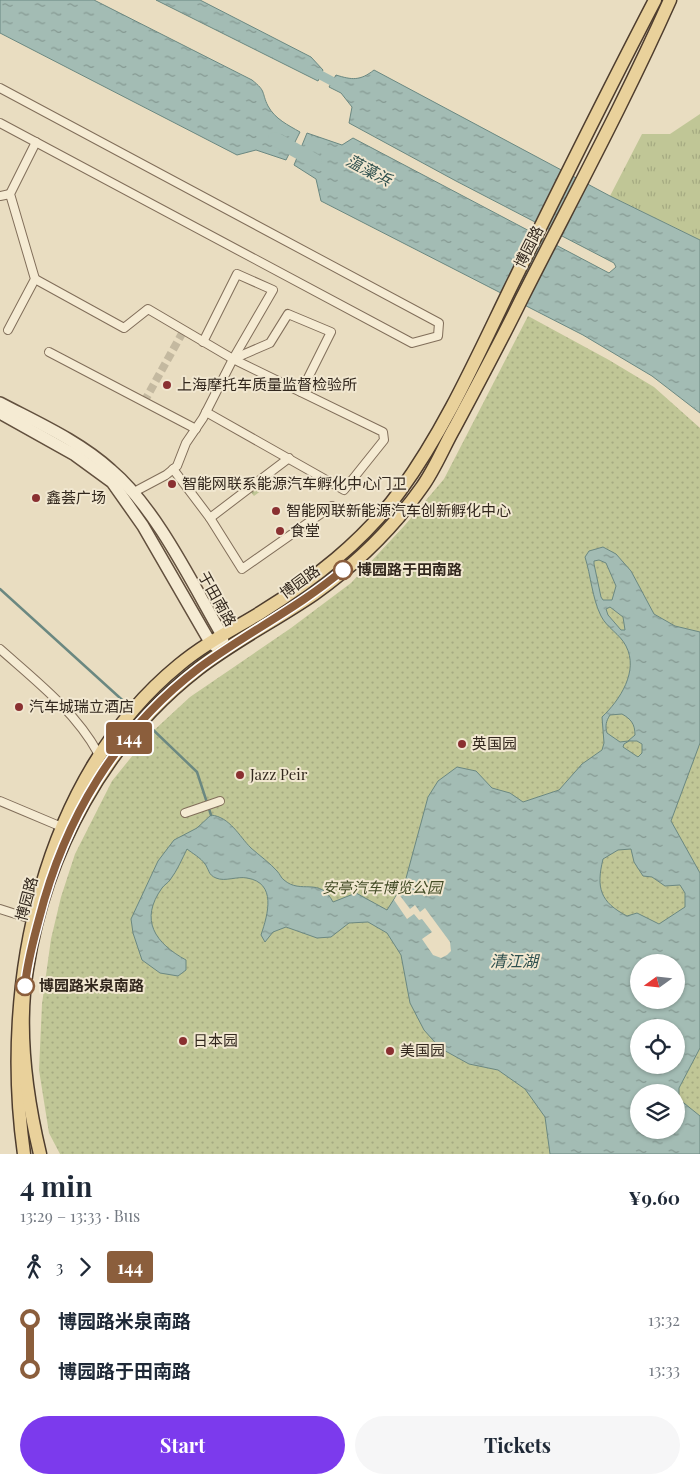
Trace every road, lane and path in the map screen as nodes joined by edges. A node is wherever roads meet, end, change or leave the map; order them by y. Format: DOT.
graph roads {
  1 [pos="655,0"];
  2 [pos="670,0"];
  3 [pos="0,88"];
  4 [pos="0,123"];
  5 [pos="36,142"];
  6 [pos="10,194"];
  7 [pos="0,196"];
  8 [pos="35,279"];
  9 [pos="8,330"];
  10 [pos="203,342"];
  11 [pos="49,352"];
  12 [pos="232,359"];
  13 [pos="300,392"];
  14 [pos="0,403"];
  15 [pos="206,412"];
  16 [pos="0,413"];
  17 [pos="196,430"];
  18 [pos="289,458"];
  19 [pos="173,469"];
  20 [pos="134,492"];
  21 [pos="332,506"];
  22 [pos="210,518"];
  23 [pos="222,635"];
  24 [pos="210,642"];
  25 [pos="0,648"];
  26 [pos="223,652"];
  27 [pos="98,753"];
  28 [pos="0,801"];
  29 [pos="220,801"];
  30 [pos="185,813"];
  31 [pos="57,825"];
  32 [pos="0,909"];
  33 [pos="25,917"];
  34 [pos="24,1154"];
  35 [pos="40,1154"];
  1 -- 23 [label="main road, 博园路"];
  2 -- 26 [label="main road, 博园路"];
  3 -- 5 [label="street"];
  4 -- 5 [label="street"];
  5 -- 6 [label="street"];
  6 -- 7 [label="street"];
  6 -- 8 [label="street"];
  8 -- 9 [label="street"];
  8 -- 10 [label="street"];
  10 -- 12 [label="street"];
  10 -- 12 [label="street"];
  11 -- 17 [label="street"];
  12 -- 13 [label="street"];
  12 -- 13 [label="street"];
  12 -- 15 [label="street"];
  13 -- 18 [label="street"];
  14 -- 20 [label="street, 于田南路"];
  15 -- 17 [label="street"];
  15 -- 18 [label="street"];
  16 -- 24 [label="street, 于田南路"];
  17 -- 19 [label="street"];
  18 -- 22 [label="street"];
  19 -- 20 [label="street"];
  19 -- 22 [label="street"];
  20 -- 23 [label="street, 于田南路"];
  21 -- 22 [label="street"];
  23 -- 24 [label="main road, 博园路"];
  23 -- 26 [label="street, 于田南路"];
  24 -- 26 [label="street, 于田南路"];
  24 -- 27 [label="main road, 博园路"];
  25 -- 27 [label="street"];
  26 -- 35 [label="main road, 博园路"];
  27 -- 31 [label="main road, 博园路"];
  28 -- 31 [label="street"];
  29 -- 30 [label="street"];
  31 -- 33 [label="main road, 博园路"];
  32 -- 33 [label="street"];
  33 -- 34 [label="main road, 博园路"];
}
